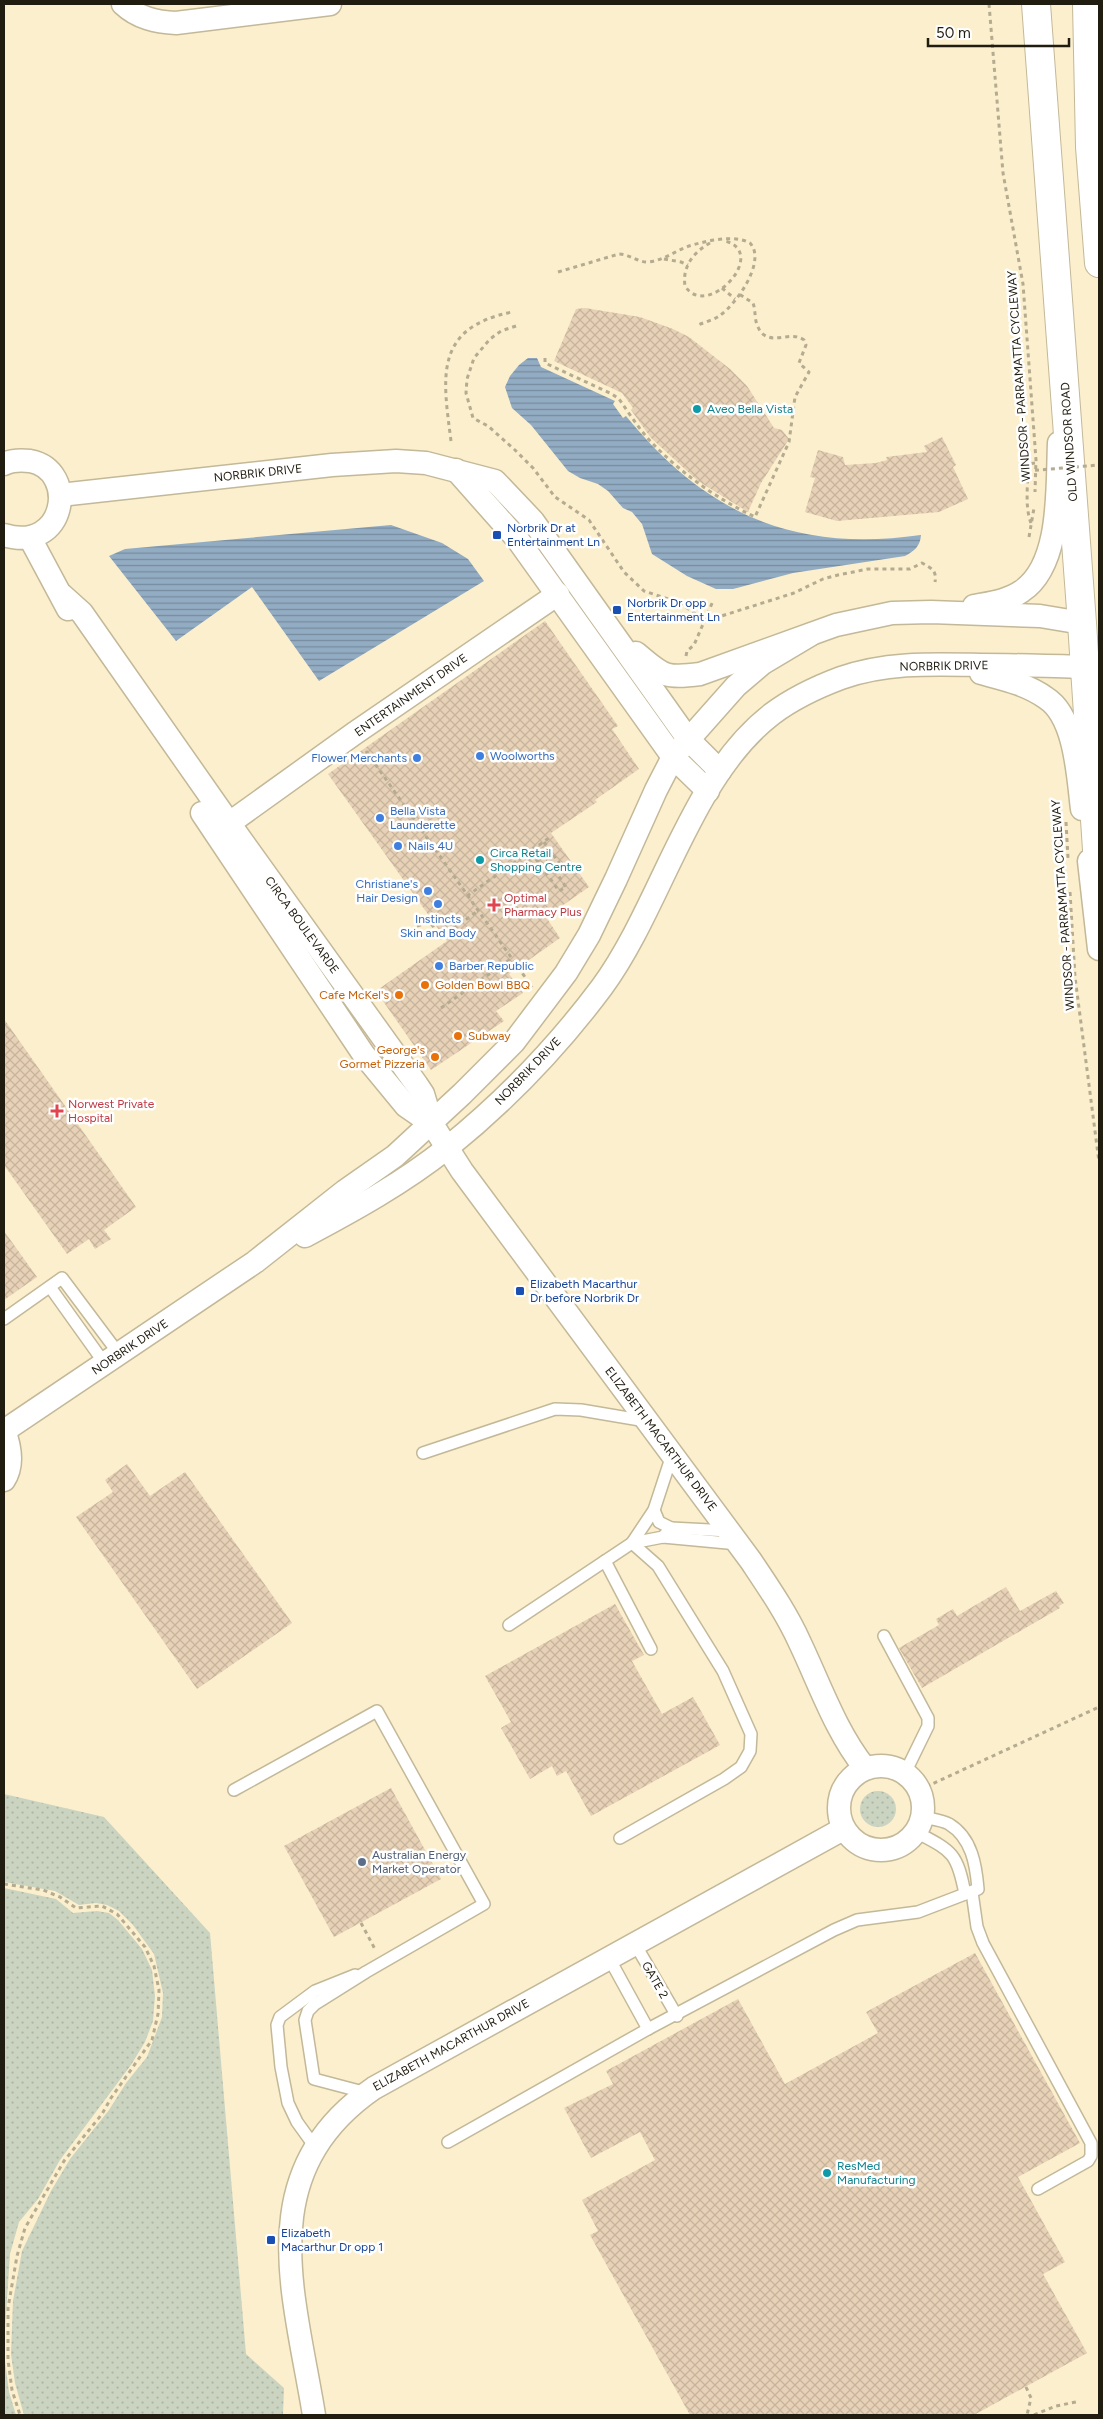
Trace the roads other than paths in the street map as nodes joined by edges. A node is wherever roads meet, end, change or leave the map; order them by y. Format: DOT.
graph roads {
  1 [pos="123,4"];
  2 [pos="330,4"];
  3 [pos="1036,4"];
  4 [pos="1087,4"];
  5 [pos="1099,263"];
  6 [pos="1062,359"];
  7 [pos="4,464"];
  8 [pos="456,470"];
  9 [pos="60,495"];
  10 [pos="4,535"];
  11 [pos="30,538"];
  12 [pos="558,594"];
  13 [pos="931,612"];
  14 [pos="1091,628"];
  15 [pos="613,635"];
  16 [pos="810,635"];
  17 [pos="932,664"];
  18 [pos="1092,667"];
  19 [pos="688,739"];
  20 [pos="673,757"];
  21 [pos="720,771"];
  22 [pos="708,791"];
  23 [pos="223,828"];
  24 [pos="1099,880"];
  25 [pos="1099,949"];
  26 [pos="432,1124"];
  27 [pos="446,1149"];
  28 [pos="255,1262"];
  29 [pos="50,1287"];
  30 [pos="4,1319"];
  31 [pos="112,1359"];
  32 [pos="648,1422"];
  33 [pos="4,1430"];
  34 [pos="423,1452"];
  35 [pos="672,1455"];
  36 [pos="4,1480"];
  37 [pos="654,1510"];
  38 [pos="671,1528"];
  39 [pos="663,1538"];
  40 [pos="734,1538"];
  41 [pos="632,1543"];
  42 [pos="605,1561"];
  43 [pos="509,1625"];
  44 [pos="884,1636"];
  45 [pos="651,1648"];
  46 [pos="865,1768"];
  47 [pos="912,1782"];
  48 [pos="234,1790"];
  49 [pos="919,1825"];
  50 [pos="843,1829"];
  51 [pos="620,1838"];
  52 [pos="972,1892"];
  53 [pos="635,1944"];
  54 [pos="609,1958"];
  55 [pos="366,1972"];
  56 [pos="677,2016"];
  57 [pos="648,2029"];
  58 [pos="367,2093"];
  59 [pos="448,2142"];
  60 [pos="315,2147"];
  61 [pos="1038,2189"];
  62 [pos="314,2415"];
  1 -- 2 [label="street"];
  3 -- 6 [label="highway, OLD WINDSOR ROAD"];
  4 -- 5 [label="highway"];
  6 -- 13 [label="street"];
  6 -- 14 [label="highway, OLD WINDSOR ROAD"];
  7 -- 9 [label="street"];
  8 -- 9 [label="street, NORBRIK DRIVE"];
  8 -- 12 [label="street"];
  8 -- 15 [label="street, NORBRIK DRIVE"];
  9 -- 11 [label="street"];
  10 -- 11 [label="street"];
  11 -- 23 [label="street, CIRCA BOULEVARDE"];
  12 -- 20 [label="street"];
  12 -- 23 [label="street, ENTERTAINMENT DRIVE"];
  13 -- 14 [label="street, NORBRIK DRIVE"];
  13 -- 16 [label="street, NORBRIK DRIVE"];
  14 -- 18 [label="highway, OLD WINDSOR ROAD"];
  15 -- 16 [label="street, NORBRIK DRIVE"];
  15 -- 19 [label="street, NORBRIK DRIVE"];
  16 -- 19 [label="street, NORBRIK DRIVE"];
  17 -- 18 [label="street, NORBRIK DRIVE"];
  17 -- 21 [label="street, NORBRIK DRIVE"];
  17 -- 25 [label="street"];
  18 -- 24 [label="highway, OLD WINDSOR ROAD"];
  19 -- 20 [label="street, NORBRIK DRIVE"];
  19 -- 21 [label="street, NORBRIK DRIVE"];
  20 -- 22 [label="street"];
  20 -- 26 [label="street, NORBRIK DRIVE"];
  21 -- 22 [label="street, NORBRIK DRIVE"];
  22 -- 27 [label="street, NORBRIK DRIVE"];
  23 -- 26 [label="street, CIRCA BOULEVARDE"];
  26 -- 27 [label="street, ELIZABETH MACARTHUR DRIVE"];
  26 -- 28 [label="street, NORBRIK DRIVE"];
  27 -- 28 [label="street, NORBRIK DRIVE"];
  27 -- 32 [label="street, ELIZABETH MACARTHUR DRIVE"];
  28 -- 31 [label="street, NORBRIK DRIVE"];
  29 -- 30 [label="lane"];
  29 -- 31 [label="lane"];
  29 -- 31 [label="lane"];
  31 -- 33 [label="street, NORBRIK DRIVE"];
  32 -- 34 [label="lane"];
  32 -- 35 [label="street, ELIZABETH MACARTHUR DRIVE"];
  33 -- 36 [label="street"];
  35 -- 37 [label="lane"];
  35 -- 40 [label="street, ELIZABETH MACARTHUR DRIVE"];
  37 -- 38 [label="lane"];
  37 -- 41 [label="lane"];
  38 -- 39 [label="lane"];
  38 -- 40 [label="lane"];
  39 -- 40 [label="lane"];
  39 -- 41 [label="lane"];
  40 -- 46 [label="street, ELIZABETH MACARTHUR DRIVE"];
  41 -- 42 [label="lane"];
  41 -- 51 [label="lane"];
  42 -- 43 [label="lane"];
  42 -- 45 [label="lane"];
  44 -- 47 [label="lane"];
  46 -- 47 [label="street"];
  46 -- 50 [label="street"];
  47 -- 49 [label="street"];
  48 -- 55 [label="lane"];
  49 -- 50 [label="street"];
  49 -- 52 [label="lane"];
  49 -- 52 [label="lane"];
  50 -- 53 [label="street, ELIZABETH MACARTHUR DRIVE"];
  52 -- 56 [label="lane"];
  52 -- 61 [label="lane"];
  53 -- 54 [label="street, ELIZABETH MACARTHUR DRIVE"];
  53 -- 56 [label="lane, GATE 2"];
  54 -- 57 [label="lane"];
  54 -- 58 [label="street, ELIZABETH MACARTHUR DRIVE"];
  55 -- 58 [label="lane"];
  55 -- 60 [label="lane"];
  56 -- 57 [label="lane"];
  57 -- 59 [label="lane"];
  58 -- 60 [label="street, ELIZABETH MACARTHUR DRIVE"];
  60 -- 62 [label="street, ELIZABETH MACARTHUR DRIVE"];
}
